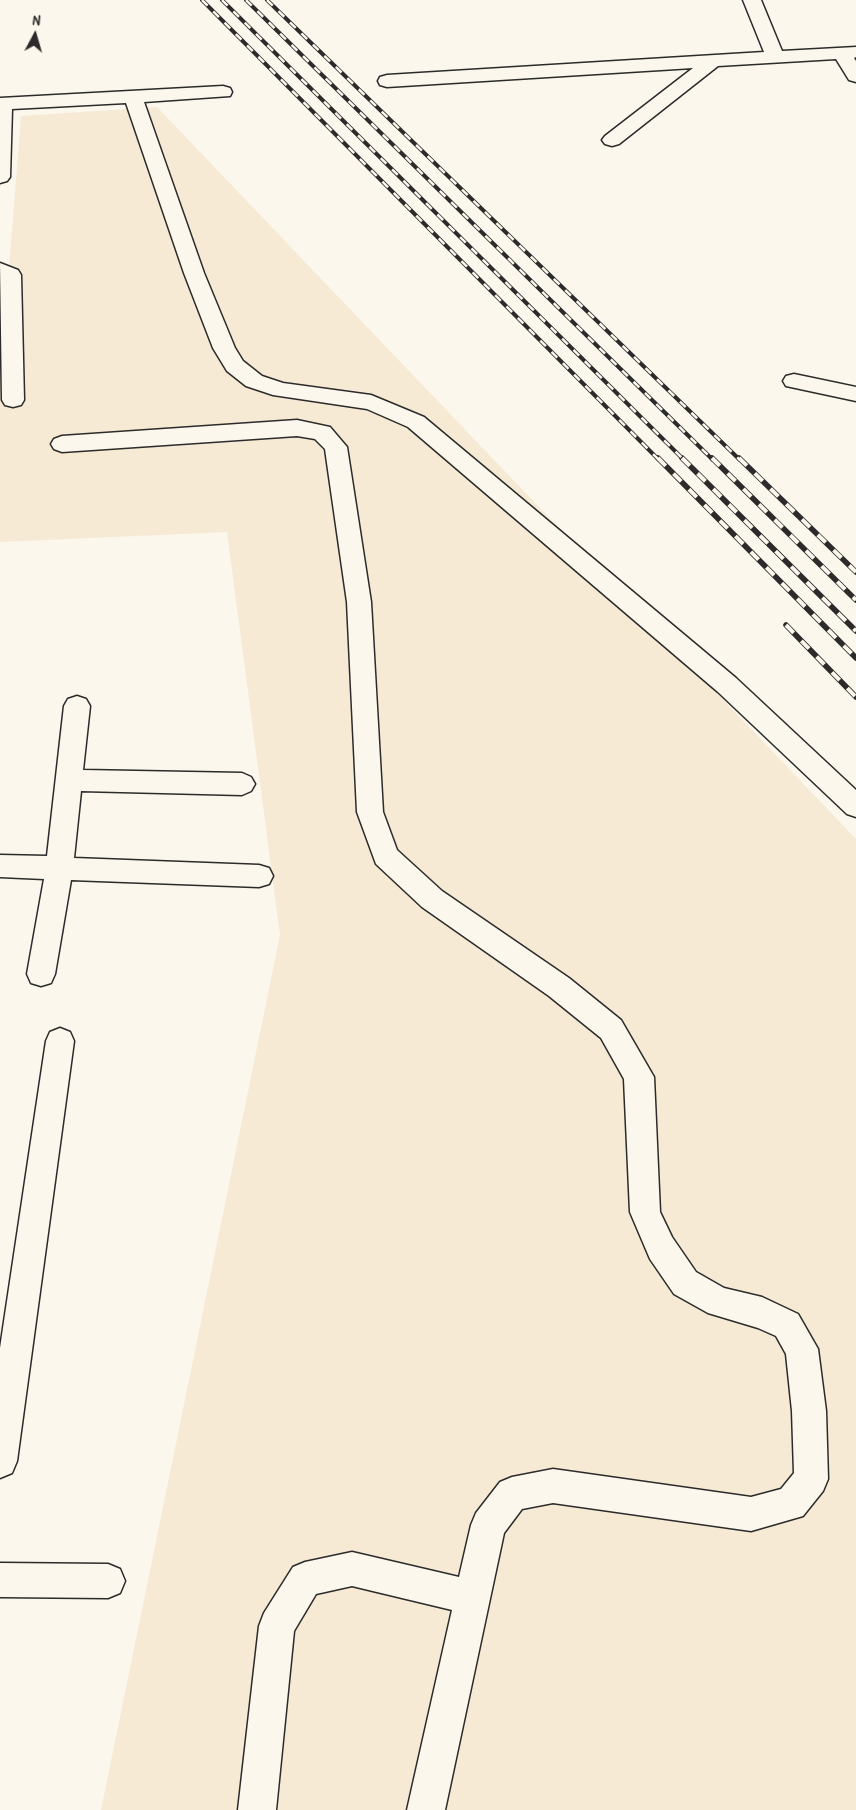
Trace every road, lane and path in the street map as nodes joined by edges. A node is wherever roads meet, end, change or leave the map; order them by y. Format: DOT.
graph roads {
  1 [pos="752,0"];
  2 [pos="848,54"];
  3 [pos="774,56"];
  4 [pos="713,61"];
  5 [pos="856,76"];
  6 [pos="387,81"];
  7 [pos="223,92"];
  8 [pos="134,97"];
  9 [pos="1,104"];
  10 [pos="612,140"];
  11 [pos="0,177"];
  12 [pos="0,269"];
  13 [pos="6,312"];
  14 [pos="6,358"];
  15 [pos="794,381"];
  16 [pos="856,394"];
  17 [pos="13,400"];
  18 [pos="62,444"];
  19 [pos="77,706"];
  20 [pos="69,780"];
  21 [pos="242,784"];
  22 [pos="856,806"];
  23 [pos="0,866"];
  24 [pos="59,868"];
  25 [pos="259,876"];
  26 [pos="40,974"];
  27 [pos="60,1041"];
  28 [pos="0,1461"];
  29 [pos="0,1580"];
  30 [pos="108,1581"];
  31 [pos="472,1597"];
  32 [pos="257,1810"];
  33 [pos="426,1810"];
  1 -- 3 [label="street"];
  2 -- 3 [label="street"];
  2 -- 5 [label="street"];
  3 -- 4 [label="street"];
  4 -- 6 [label="street"];
  4 -- 10 [label="street"];
  7 -- 8 [label="street"];
  8 -- 9 [label="street"];
  8 -- 22 [label="street"];
  9 -- 11 [label="street"];
  12 -- 13 [label="street"];
  13 -- 14 [label="street"];
  14 -- 17 [label="street"];
  15 -- 16 [label="street"];
  18 -- 31 [label="street"];
  19 -- 20 [label="street"];
  20 -- 21 [label="street"];
  20 -- 24 [label="street"];
  23 -- 24 [label="street"];
  24 -- 25 [label="street"];
  24 -- 26 [label="street"];
  27 -- 28 [label="street"];
  29 -- 30 [label="street"];
  31 -- 32 [label="street"];
  31 -- 33 [label="street"];
}
